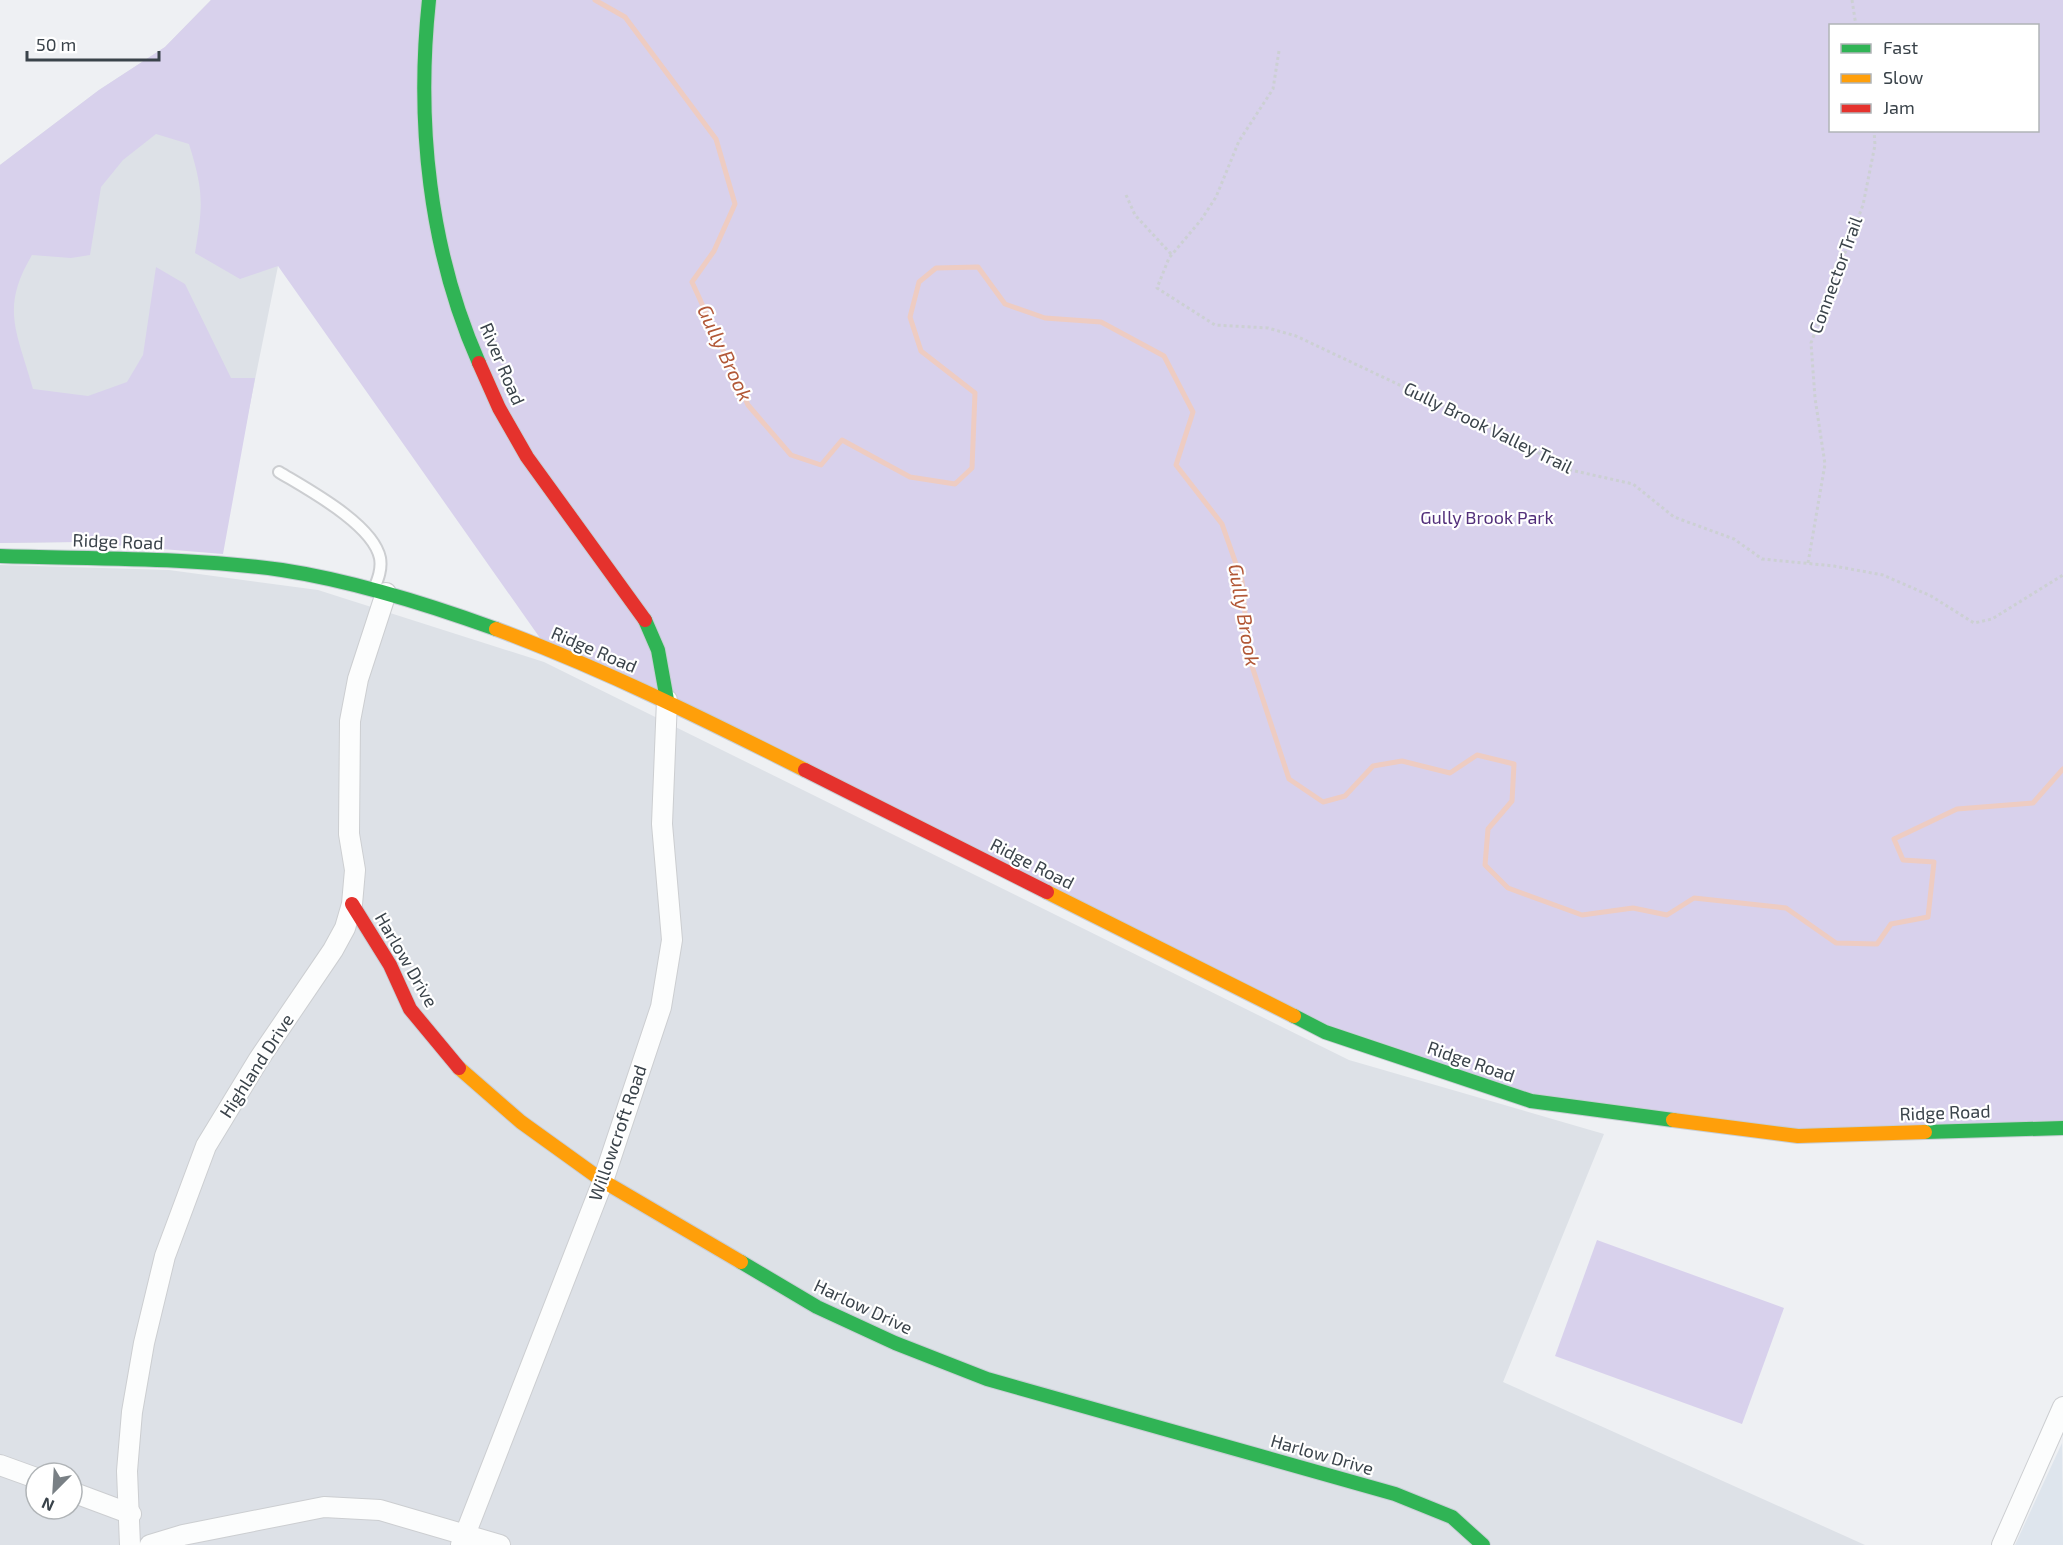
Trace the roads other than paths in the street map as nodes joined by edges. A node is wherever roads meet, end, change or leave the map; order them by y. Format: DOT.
graph roads {
  1 [pos="429,0"];
  2 [pos="279,472"];
  3 [pos="0,556"];
  4 [pos="380,592"];
  5 [pos="667,700"];
  6 [pos="352,904"];
  7 [pos="2063,1128"];
  8 [pos="603,1181"];
  9 [pos="2063,1407"];
  10 [pos="0,1465"];
  11 [pos="24,1474"];
  12 [pos="84,1496"];
  13 [pos="131,1514"];
  14 [pos="463,1539"];
  15 [pos="130,1545"];
  16 [pos="150,1545"];
  17 [pos="500,1545"];
  18 [pos="1483,1545"];
  19 [pos="2002,1545"];
  1 -- 5 [label="main road, River Road"];
  2 -- 4 [label="lane"];
  3 -- 4 [label="main road, Ridge Road"];
  4 -- 5 [label="main road, Ridge Road"];
  4 -- 6 [label="street, Highland Drive"];
  5 -- 7 [label="main road, Ridge Road"];
  5 -- 8 [label="street, Willowcroft Road"];
  6 -- 8 [label="main road, Harlow Drive"];
  6 -- 13 [label="street, Highland Drive"];
  8 -- 14 [label="street, Willowcroft Road"];
  8 -- 18 [label="main road, Harlow Drive"];
  9 -- 19 [label="street"];
  10 -- 11 [label="street"];
  12 -- 13 [label="street"];
  13 -- 15 [label="street, Highland Drive"];
  14 -- 16 [label="street"];
  14 -- 17 [label="street"];
}
